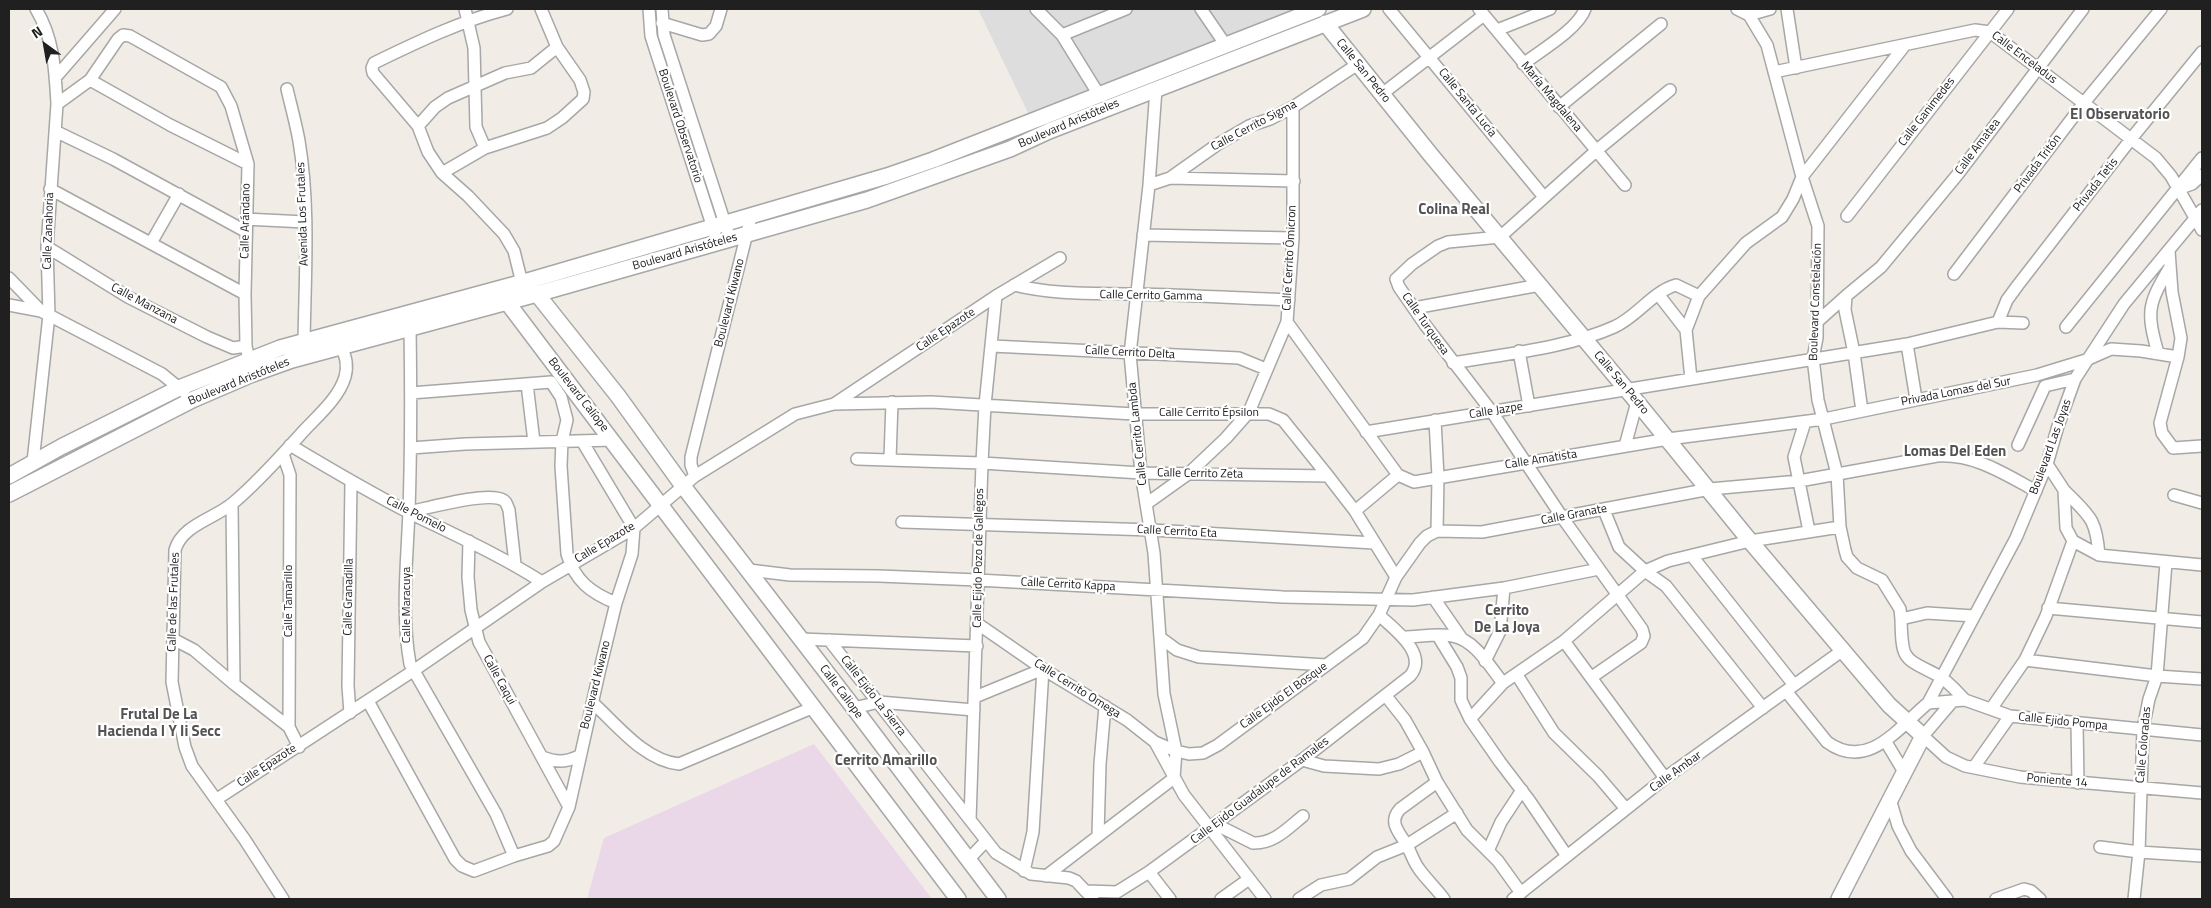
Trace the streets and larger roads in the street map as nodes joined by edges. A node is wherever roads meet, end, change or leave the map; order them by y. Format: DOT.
graph roads {
  1 [pos="36,9"];
  2 [pos="115,9"];
  3 [pos="465,9"];
  4 [pos="507,9"];
  5 [pos="541,9"];
  6 [pos="649,9"];
  7 [pos="662,9"];
  8 [pos="720,9"];
  9 [pos="1036,9"];
  10 [pos="1126,9"];
  11 [pos="1201,9"];
  12 [pos="1318,9"];
  13 [pos="1363,9"];
  14 [pos="1389,9"];
  15 [pos="1550,9"];
  16 [pos="1585,9"];
  17 [pos="1737,9"];
  18 [pos="1770,9"];
  19 [pos="1787,9"];
  20 [pos="2008,9"];
  21 [pos="2084,9"];
  22 [pos="2161,9"];
  23 [pos="1481,12"];
  24 [pos="1749,15"];
  25 [pos="467,21"];
  26 [pos="662,23"];
  27 [pos="1325,23"];
  28 [pos="1661,24"];
  29 [pos="1497,30"];
  30 [pos="1990,32"];
  31 [pos="1062,35"];
  32 [pos="1226,44"];
  33 [pos="1905,45"];
  34 [pos="557,46"];
  35 [pos="2202,52"];
  36 [pos="1430,58"];
  37 [pos="1231,59"];
  38 [pos="1358,64"];
  39 [pos="1523,64"];
  40 [pos="2038,67"];
  41 [pos="1796,68"];
  42 [pos="1774,72"];
  43 [pos="55,78"];
  44 [pos="90,80"];
  45 [pos="475,86"];
  46 [pos="1156,88"];
  47 [pos="287,89"];
  48 [pos="1670,90"];
  49 [pos="1100,94"];
  50 [pos="1382,94"];
  51 [pos="57,104"];
  52 [pos="2084,104"];
  53 [pos="1293,107"];
  54 [pos="1559,107"];
  55 [pos="418,126"];
  56 [pos="55,131"];
  57 [pos="2131,139"];
  58 [pos="485,148"];
  59 [pos="1597,150"];
  60 [pos="2202,158"];
  61 [pos="248,164"];
  62 [pos="442,173"];
  63 [pos="2202,175"];
  64 [pos="1802,177"];
  65 [pos="1170,178"];
  66 [pos="1294,181"];
  67 [pos="1149,184"];
  68 [pos="1625,185"];
  69 [pos="50,189"];
  70 [pos="2178,189"];
  71 [pos="179,194"];
  72 [pos="1544,197"];
  73 [pos="2200,213"];
  74 [pos="1847,216"];
  75 [pos="750,217"];
  76 [pos="305,222"];
  77 [pos="245,225"];
  78 [pos="719,226"];
  79 [pos="2185,232"];
  80 [pos="2202,232"];
  81 [pos="748,234"];
  82 [pos="1143,235"];
  83 [pos="1500,236"];
  84 [pos="1293,238"];
  85 [pos="723,240"];
  86 [pos="151,243"];
  87 [pos="47,247"];
  88 [pos="2169,251"];
  89 [pos="1060,258"];
  90 [pos="2170,266"];
  91 [pos="1954,274"];
  92 [pos="9,278"];
  93 [pos="523,283"];
  94 [pos="1014,285"];
  95 [pos="1540,285"];
  96 [pos="245,294"];
  97 [pos="537,294"];
  98 [pos="1136,294"];
  99 [pos="1658,294"];
  100 [pos="503,295"];
  101 [pos="996,296"];
  102 [pos="1699,296"];
  103 [pos="1846,296"];
  104 [pos="1289,300"];
  105 [pos="9,305"];
  106 [pos="1414,308"];
  107 [pos="45,313"];
  108 [pos="455,315"];
  109 [pos="518,316"];
  110 [pos="1287,322"];
  111 [pos="1817,322"];
  112 [pos="1998,322"];
  113 [pos="2022,323"];
  114 [pos="2066,326"];
  115 [pos="410,328"];
  116 [pos="1686,330"];
  117 [pos="1584,339"];
  118 [pos="304,342"];
  119 [pos="1907,344"];
  120 [pos="992,346"];
  121 [pos="342,348"];
  122 [pos="1519,351"];
  123 [pos="248,353"];
  124 [pos="1854,353"];
  125 [pos="2158,353"];
  126 [pos="1130,354"];
  127 [pos="2178,357"];
  128 [pos="1813,358"];
  129 [pos="2086,360"];
  130 [pos="1454,364"];
  131 [pos="1266,369"];
  132 [pos="2050,370"];
  133 [pos="1691,379"];
  134 [pos="2075,379"];
  135 [pos="553,381"];
  136 [pos="527,384"];
  137 [pos="2045,386"];
  138 [pos="179,388"];
  139 [pos="1626,389"];
  140 [pos="411,393"];
  141 [pos="1916,399"];
  142 [pos="192,400"];
  143 [pos="892,402"];
  144 [pos="1637,402"];
  145 [pos="834,404"];
  146 [pos="985,405"];
  147 [pos="1529,406"];
  148 [pos="1862,411"];
  149 [pos="1249,412"];
  150 [pos="1492,412"];
  151 [pos="1134,414"];
  152 [pos="1824,419"];
  153 [pos="1435,420"];
  154 [pos="1805,422"];
  155 [pos="1366,432"];
  156 [pos="1668,439"];
  157 [pos="612,440"];
  158 [pos="562,441"];
  159 [pos="582,441"];
  160 [pos="534,442"];
  161 [pos="2018,445"];
  162 [pos="1625,446"];
  163 [pos="2202,446"];
  164 [pos="411,448"];
  165 [pos="286,450"];
  166 [pos="857,459"];
  167 [pos="890,459"];
  168 [pos="33,462"];
  169 [pos="1527,462"];
  170 [pos="982,463"];
  171 [pos="2047,464"];
  172 [pos="1141,473"];
  173 [pos="1188,474"];
  174 [pos="1837,474"];
  175 [pos="1398,475"];
  176 [pos="9,476"];
  177 [pos="1328,476"];
  178 [pos="1438,477"];
  179 [pos="689,481"];
  180 [pos="1799,481"];
  181 [pos="351,482"];
  182 [pos="1710,489"];
  183 [pos="2064,490"];
  184 [pos="2036,491"];
  185 [pos="9,494"];
  186 [pos="2174,495"];
  187 [pos="2202,503"];
  188 [pos="232,504"];
  189 [pos="660,504"];
  190 [pos="1146,504"];
  191 [pos="1604,510"];
  192 [pos="1355,511"];
  193 [pos="409,512"];
  194 [pos="1562,517"];
  195 [pos="902,522"];
  196 [pos="979,524"];
  197 [pos="1840,527"];
  198 [pos="634,528"];
  199 [pos="1152,530"];
  200 [pos="1437,531"];
  201 [pos="1809,531"];
  202 [pos="612,540"];
  203 [pos="469,541"];
  204 [pos="1750,541"];
  205 [pos="2073,541"];
  206 [pos="1374,543"];
  207 [pos="632,554"];
  208 [pos="2099,555"];
  209 [pos="1692,556"];
  210 [pos="2166,563"];
  211 [pos="515,564"];
  212 [pos="570,565"];
  213 [pos="2202,566"];
  214 [pos="1599,569"];
  215 [pos="749,570"];
  216 [pos="1645,571"];
  217 [pos="1396,576"];
  218 [pos="978,580"];
  219 [pos="542,582"];
  220 [pos="1504,588"];
  221 [pos="1157,590"];
  222 [pos="1618,595"];
  223 [pos="1433,597"];
  224 [pos="1387,599"];
  225 [pos="616,603"];
  226 [pos="2048,608"];
  227 [pos="1379,615"];
  228 [pos="1974,616"];
  229 [pos="2162,617"];
  230 [pos="1901,619"];
  231 [pos="2202,622"];
  232 [pos="978,624"];
  233 [pos="475,629"];
  234 [pos="1438,636"];
  235 [pos="1403,638"];
  236 [pos="173,639"];
  237 [pos="801,639"];
  238 [pos="1162,639"];
  239 [pos="1462,639"];
  240 [pos="829,640"];
  241 [pos="1564,641"];
  242 [pos="977,646"];
  243 [pos="1843,650"];
  244 [pos="2025,660"];
  245 [pos="1485,661"];
  246 [pos="1326,665"];
  247 [pos="1043,669"];
  248 [pos="413,671"];
  249 [pos="1517,675"];
  250 [pos="2157,676"];
  251 [pos="1592,677"];
  252 [pos="1941,677"];
  253 [pos="2202,679"];
  254 [pos="1503,683"];
  255 [pos="234,684"];
  256 [pos="1790,688"];
  257 [pos="1386,696"];
  258 [pos="975,697"];
  259 [pos="368,700"];
  260 [pos="1965,700"];
  261 [pos="879,702"];
  262 [pos="1952,702"];
  263 [pos="593,703"];
  264 [pos="1928,703"];
  265 [pos="1105,706"];
  266 [pos="814,707"];
  267 [pos="854,708"];
  268 [pos="1763,708"];
  269 [pos="1991,708"];
  270 [pos="974,710"];
  271 [pos="350,713"];
  272 [pos="2010,716"];
  273 [pos="1470,719"];
  274 [pos="1907,720"];
  275 [pos="2077,724"];
  276 [pos="289,726"];
  277 [pos="2143,729"];
  278 [pos="2202,735"];
  279 [pos="1923,736"];
  280 [pos="1155,742"];
  281 [pos="1886,742"];
  282 [pos="299,746"];
  283 [pos="1176,751"];
  284 [pos="1423,752"];
  285 [pos="579,756"];
  286 [pos="542,757"];
  287 [pos="1302,760"];
  288 [pos="1974,767"];
  289 [pos="1904,772"];
  290 [pos="1174,778"];
  291 [pos="1665,778"];
  292 [pos="1437,782"];
  293 [pos="2078,784"];
  294 [pos="2140,787"];
  295 [pos="1522,790"];
  296 [pos="2202,793"];
  297 [pos="217,799"];
  298 [pos="1890,799"];
  299 [pos="569,807"];
  300 [pos="1626,809"];
  301 [pos="1457,813"];
  302 [pos="1303,816"];
  303 [pos="970,820"];
  304 [pos="1213,826"];
  305 [pos="1098,835"];
  306 [pos="986,841"];
  307 [pos="1407,844"];
  308 [pos="2100,847"];
  309 [pos="1488,851"];
  310 [pos="2139,852"];
  311 [pos="514,856"];
  312 [pos="1567,856"];
  313 [pos="2202,856"];
  314 [pos="968,860"];
  315 [pos="1024,871"];
  316 [pos="1149,872"];
  317 [pos="1046,876"];
  318 [pos="1249,879"];
  319 [pos="1090,895"];
  320 [pos="1517,896"];
  321 [pos="283,899"];
  322 [pos="958,899"];
  323 [pos="998,899"];
  324 [pos="1170,899"];
  325 [pos="1221,899"];
  326 [pos="1265,899"];
  327 [pos="1299,899"];
  328 [pos="1444,899"];
  329 [pos="1839,899"];
  330 [pos="1947,899"];
  331 [pos="1996,899"];
  332 [pos="2040,899"];
  333 [pos="2134,899"];
  1 -- 43 [label="street, Calle Zanahoria"];
  2 -- 43 [label="street"];
  3 -- 25 [label="street"];
  4 -- 25 [label="street"];
  5 -- 34 [label="street"];
  6 -- 78 [label="street, Boulevard Observatorio"];
  7 -- 26 [label="street, Boulevard Observatorio"];
  8 -- 26 [label="street"];
  9 -- 31 [label="street"];
  10 -- 31 [label="street"];
  11 -- 32 [label="street"];
  12 -- 32 [label="street, Boulevard Aristóteles"];
  13 -- 27 [label="street, Boulevard Aristóteles"];
  14 -- 36 [label="street, Calle Santa Lucía"];
  15 -- 29 [label="street"];
  16 -- 39 [label="street"];
  17 -- 24 [label="street"];
  18 -- 24 [label="street"];
  19 -- 41 [label="street"];
  20 -- 30 [label="street, Calle Ganimedes"];
  21 -- 40 [label="street, Calle Amatea"];
  22 -- 52 [label="street, Privada Tritón"];
  23 -- 29 [label="street, María Magdalena"];
  23 -- 36 [label="street"];
  24 -- 42 [label="street, Boulevard Constelación"];
  25 -- 45 [label="street"];
  25 -- 55 [label="street"];
  26 -- 78 [label="street, Boulevard Observatorio"];
  27 -- 37 [label="street, Boulevard Aristóteles"];
  27 -- 38 [label="street, Calle San Pedro"];
  28 -- 54 [label="street"];
  29 -- 39 [label="street, María Magdalena"];
  30 -- 33 [label="street, Calle Enceladus"];
  30 -- 40 [label="street, Calle Enceladus"];
  30 -- 74 [label="street, Calle Ganimedes"];
  31 -- 49 [label="street"];
  32 -- 37 [label="street"];
  32 -- 49 [label="street, Boulevard Aristóteles"];
  33 -- 41 [label="street, Calle Enceladus"];
  33 -- 64 [label="street"];
  34 -- 45 [label="street"];
  34 -- 58 [label="street"];
  35 -- 57 [label="street, Privada Tetis"];
  36 -- 50 [label="street"];
  36 -- 72 [label="street, Calle Santa Lucía"];
  37 -- 46 [label="street, Boulevard Aristóteles"];
  38 -- 50 [label="street, Calle San Pedro"];
  38 -- 53 [label="street, Calle Cerrito Sigma"];
  39 -- 54 [label="street, María Magdalena"];
  40 -- 52 [label="street, Calle Enceladus"];
  40 -- 103 [label="street, Calle Amatea"];
  41 -- 42 [label="street, Calle Enceladus"];
  42 -- 64 [label="street, Boulevard Constelación"];
  43 -- 51 [label="street, Calle Zanahoria"];
  44 -- 51 [label="street"];
  44 -- 61 [label="street"];
  44 -- 61 [label="street, Calle Arándano"];
  45 -- 55 [label="street"];
  45 -- 58 [label="street"];
  46 -- 67 [label="street, Calle Cerrito Lambda"];
  46 -- 81 [label="street, Boulevard Aristóteles"];
  47 -- 76 [label="street, Avenida Los Frutales"];
  48 -- 59 [label="street"];
  49 -- 75 [label="street, Boulevard Aristóteles"];
  50 -- 83 [label="street, Calle San Pedro"];
  51 -- 56 [label="street, Calle Zanahoria"];
  52 -- 57 [label="street, Calle Enceladus"];
  52 -- 91 [label="street, Privada Tritón"];
  53 -- 65 [label="street, Calle Cerrito Sigma"];
  53 -- 66 [label="street, Calle Cerrito Ómicron"];
  54 -- 59 [label="street, María Magdalena"];
  55 -- 62 [label="street"];
  56 -- 69 [label="street, Calle Zanahoria"];
  56 -- 71 [label="street"];
  57 -- 70 [label="street, Calle Enceladus"];
  57 -- 112 [label="street, Privada Tetis"];
  58 -- 62 [label="street"];
  59 -- 68 [label="street, María Magdalena"];
  59 -- 72 [label="street"];
  60 -- 70 [label="street"];
  61 -- 77 [label="street, Calle Arándano"];
  62 -- 93 [label="street"];
  63 -- 70 [label="street"];
  64 -- 102 [label="street"];
  64 -- 111 [label="street, Boulevard Constelación"];
  65 -- 66 [label="street"];
  65 -- 67 [label="street, Calle Cerrito Sigma"];
  66 -- 84 [label="street, Calle Cerrito Ómicron"];
  67 -- 82 [label="street, Calle Cerrito Lambda"];
  69 -- 86 [label="street"];
  69 -- 87 [label="street, Calle Zanahoria"];
  70 -- 73 [label="street, Calle Enceladus"];
  70 -- 114 [label="street"];
  71 -- 77 [label="street"];
  71 -- 86 [label="street"];
  72 -- 83 [label="street"];
  73 -- 79 [label="street, Boulevard Las Joyas"];
  73 -- 80 [label="street, Calle Enceladus"];
  75 -- 78 [label="street, Boulevard Aristóteles"];
  75 -- 81 [label="street, Boulevard Kiwano"];
  76 -- 77 [label="street"];
  76 -- 118 [label="street, Avenida Los Frutales"];
  77 -- 96 [label="street, Calle Arándano"];
  78 -- 85 [label="street, Boulevard Observatorio"];
  78 -- 93 [label="street, Boulevard Aristóteles"];
  79 -- 80 [label="street"];
  79 -- 88 [label="street, Boulevard Las Joyas"];
  81 -- 85 [label="street, Boulevard Aristóteles"];
  81 -- 179 [label="street, Boulevard Kiwano"];
  82 -- 84 [label="street"];
  82 -- 98 [label="street, Calle Cerrito Lambda"];
  83 -- 95 [label="street, Calle San Pedro"];
  83 -- 106 [label="street, Calle Turquesa"];
  84 -- 104 [label="street, Calle Cerrito Ómicron"];
  85 -- 97 [label="street, Boulevard Aristóteles"];
  86 -- 96 [label="street"];
  87 -- 107 [label="street, Calle Zanahoria"];
  87 -- 123 [label="street, Calle Manzana"];
  88 -- 90 [label="street"];
  88 -- 129 [label="street, Boulevard Las Joyas"];
  89 -- 94 [label="street, Calle Epazote"];
  90 -- 125 [label="street"];
  90 -- 127 [label="street"];
  92 -- 107 [label="street"];
  93 -- 97 [label="street"];
  93 -- 100 [label="street"];
  94 -- 98 [label="street, Calle Cerrito Gamma"];
  94 -- 101 [label="street, Calle Epazote"];
  95 -- 106 [label="street"];
  95 -- 117 [label="street, Calle San Pedro"];
  96 -- 123 [label="street, Calle Arándano"];
  97 -- 100 [label="street, Boulevard Aristóteles"];
  97 -- 179 [label="street"];
  98 -- 104 [label="street, Calle Cerrito Gamma"];
  98 -- 126 [label="street, Calle Cerrito Lambda"];
  99 -- 102 [label="street"];
  99 -- 116 [label="street"];
  99 -- 117 [label="street"];
  100 -- 108 [label="street, Boulevard Aristóteles"];
  100 -- 109 [label="street, Boulevard Calíope"];
  100 -- 118 [label="street, Boulevard Aristóteles"];
  101 -- 120 [label="street, Calle Ejido Pozo de Gallegos"];
  101 -- 145 [label="street, Calle Epazote"];
  102 -- 116 [label="street"];
  103 -- 111 [label="street, Calle Amatea"];
  103 -- 124 [label="street"];
  104 -- 110 [label="street, Calle Cerrito Ómicron"];
  105 -- 107 [label="street"];
  106 -- 130 [label="street, Calle Turquesa"];
  107 -- 138 [label="street"];
  107 -- 168 [label="street, Calle Zanahoria"];
  108 -- 109 [label="street"];
  108 -- 115 [label="street, Boulevard Aristóteles"];
  109 -- 135 [label="street, Boulevard Calíope"];
  110 -- 131 [label="street, Calle Cerrito Ómicron"];
  110 -- 155 [label="street"];
  111 -- 128 [label="street, Boulevard Constelación"];
  112 -- 113 [label="street, Calle Jazpe"];
  112 -- 119 [label="street, Calle Jazpe"];
  115 -- 121 [label="street, Boulevard Aristóteles"];
  115 -- 140 [label="street, Calle Maracuya"];
  116 -- 133 [label="street"];
  117 -- 122 [label="street"];
  117 -- 139 [label="street, Calle San Pedro"];
  118 -- 123 [label="street, Boulevard Aristóteles"];
  119 -- 124 [label="street, Calle Jazpe"];
  119 -- 141 [label="street"];
  120 -- 126 [label="street, Calle Cerrito Delta"];
  120 -- 146 [label="street, Calle Ejido Pozo de Gallegos"];
  121 -- 142 [label="street, Boulevard Aristóteles"];
  121 -- 165 [label="street, Calle de las Frutales"];
  122 -- 130 [label="street"];
  122 -- 147 [label="street"];
  123 -- 138 [label="street, Boulevard Aristóteles"];
  124 -- 128 [label="street, Calle Jazpe"];
  124 -- 148 [label="street"];
  125 -- 127 [label="street, Privada Lomas del Sur"];
  125 -- 129 [label="street, Privada Lomas del Sur"];
  126 -- 131 [label="street, Calle Cerrito Delta"];
  126 -- 151 [label="street, Calle Cerrito Lambda"];
  127 -- 163 [label="street"];
  128 -- 133 [label="street, Calle Jazpe"];
  128 -- 152 [label="street, Boulevard Constelación"];
  129 -- 132 [label="street, Privada Lomas del Sur"];
  129 -- 134 [label="street, Boulevard Las Joyas"];
  130 -- 150 [label="street, Calle Turquesa"];
  131 -- 149 [label="street, Calle Cerrito Ómicron"];
  132 -- 137 [label="street"];
  132 -- 141 [label="street, Privada Lomas del Sur"];
  133 -- 139 [label="street, Calle Jazpe"];
  134 -- 137 [label="street"];
  134 -- 171 [label="street, Boulevard Las Joyas"];
  135 -- 136 [label="street"];
  135 -- 157 [label="street, Boulevard Calíope"];
  135 -- 158 [label="street"];
  136 -- 140 [label="street"];
  136 -- 160 [label="street"];
  137 -- 161 [label="street"];
  138 -- 142 [label="street"];
  138 -- 168 [label="street, Boulevard Aristóteles"];
  139 -- 144 [label="street, Calle San Pedro"];
  139 -- 147 [label="street, Calle Jazpe"];
  140 -- 164 [label="street, Calle Maracuya"];
  141 -- 148 [label="street, Privada Lomas del Sur"];
  142 -- 185 [label="street, Boulevard Aristóteles"];
  143 -- 145 [label="street, Calle Cerrito Épsilon"];
  143 -- 146 [label="street, Calle Cerrito Épsilon"];
  143 -- 167 [label="street"];
  144 -- 156 [label="street, Calle San Pedro"];
  144 -- 162 [label="street"];
  145 -- 179 [label="street, Calle Epazote"];
  146 -- 151 [label="street, Calle Cerrito Épsilon"];
  146 -- 170 [label="street, Calle Ejido Pozo de Gallegos"];
  147 -- 150 [label="street, Calle Jazpe"];
  148 -- 152 [label="street, Privada Lomas del Sur"];
  149 -- 151 [label="street, Calle Cerrito Épsilon"];
  149 -- 173 [label="street, Calle Cerrito Ómicron"];
  149 -- 177 [label="street, Calle Cerrito Épsilon"];
  150 -- 153 [label="street, Calle Jazpe"];
  150 -- 169 [label="street, Calle Turquesa"];
  151 -- 172 [label="street, Calle Cerrito Lambda"];
  152 -- 154 [label="street, Privada Lomas del Sur"];
  152 -- 174 [label="street, Boulevard Constelación"];
  153 -- 155 [label="street, Calle Jazpe"];
  153 -- 178 [label="street"];
  154 -- 156 [label="street, Calle Amatista"];
  154 -- 180 [label="street"];
  155 -- 175 [label="street"];
  156 -- 162 [label="street, Calle Amatista"];
  156 -- 182 [label="street, Calle San Pedro"];
  157 -- 159 [label="street"];
  157 -- 189 [label="street, Boulevard Calíope"];
  158 -- 159 [label="street"];
  158 -- 160 [label="street"];
  158 -- 212 [label="street"];
  159 -- 198 [label="street"];
  160 -- 164 [label="street"];
  162 -- 169 [label="street, Calle Amatista"];
  164 -- 193 [label="street, Calle Maracuya"];
  165 -- 181 [label="street, Calle Pomelo"];
  165 -- 188 [label="street, Calle de las Frutales"];
  165 -- 276 [label="street, Calle Tamarillo"];
  166 -- 167 [label="street, Calle Cerrito Zeta"];
  167 -- 170 [label="street, Calle Cerrito Zeta"];
  168 -- 176 [label="street, Boulevard Aristóteles"];
  169 -- 178 [label="street, Calle Amatista"];
  169 -- 194 [label="street, Calle Turquesa"];
  170 -- 172 [label="street, Calle Cerrito Zeta"];
  170 -- 196 [label="street, Calle Ejido Pozo de Gallegos"];
  171 -- 183 [label="street"];
  171 -- 184 [label="street, Boulevard Las Joyas"];
  172 -- 173 [label="street, Calle Cerrito Zeta"];
  172 -- 190 [label="street, Calle Cerrito Lambda"];
  173 -- 177 [label="street, Calle Cerrito Zeta"];
  173 -- 190 [label="street, Calle Cerrito Ómicron"];
  174 -- 180 [label="street, Calle Granate"];
  174 -- 184 [label="street, Calle Granate"];
  174 -- 197 [label="street, Boulevard Constelación"];
  175 -- 178 [label="street, Calle Amatista"];
  175 -- 192 [label="street"];
  177 -- 192 [label="street"];
  178 -- 200 [label="street"];
  179 -- 189 [label="street, Calle Epazote"];
  179 -- 215 [label="street, Calle Caliope"];
  180 -- 182 [label="street, Calle Granate"];
  180 -- 201 [label="street"];
  181 -- 193 [label="street, Calle Pomelo"];
  181 -- 271 [label="street, Calle Granadilla"];
  182 -- 191 [label="street, Calle Granate"];
  182 -- 204 [label="street, Calle San Pedro"];
  183 -- 205 [label="street"];
  183 -- 208 [label="street"];
  184 -- 228 [label="street, Boulevard Las Joyas"];
  186 -- 187 [label="street"];
  188 -- 236 [label="street, Calle de las Frutales"];
  188 -- 255 [label="street"];
  189 -- 198 [label="street, Calle Epazote"];
  189 -- 266 [label="street"];
  190 -- 199 [label="street, Calle Cerrito Lambda"];
  191 -- 194 [label="street, Calle Granate"];
  191 -- 216 [label="street"];
  192 -- 206 [label="street"];
  193 -- 203 [label="street, Calle Pomelo"];
  193 -- 211 [label="street"];
  193 -- 248 [label="street, Calle Maracuya"];
  194 -- 200 [label="street, Calle Granate"];
  194 -- 214 [label="street, Calle Turquesa"];
  195 -- 196 [label="street, Calle Cerrito Eta"];
  196 -- 199 [label="street, Calle Cerrito Eta"];
  196 -- 218 [label="street, Calle Ejido Pozo de Gallegos"];
  197 -- 201 [label="street"];
  197 -- 230 [label="street, Boulevard Constelación"];
  198 -- 202 [label="street, Calle Epazote"];
  198 -- 207 [label="street, Boulevard Kiwano"];
  199 -- 206 [label="street, Calle Cerrito Eta"];
  199 -- 221 [label="street, Calle Cerrito Lambda"];
  200 -- 217 [label="street, Calle Ejido El Bosque"];
  201 -- 204 [label="street"];
  202 -- 207 [label="street"];
  202 -- 212 [label="street, Calle Epazote"];
  203 -- 211 [label="street, Calle Pomelo"];
  203 -- 233 [label="street, Calle Caqui"];
  204 -- 209 [label="street"];
  204 -- 243 [label="street, Calle San Pedro"];
  205 -- 208 [label="street"];
  205 -- 226 [label="street"];
  206 -- 217 [label="street"];
  207 -- 225 [label="street, Boulevard Kiwano"];
  208 -- 210 [label="street"];
  209 -- 216 [label="street"];
  209 -- 256 [label="street"];
  210 -- 213 [label="street"];
  210 -- 229 [label="street, Calle Coloradas"];
  211 -- 219 [label="street, Calle Pomelo"];
  212 -- 219 [label="street, Calle Epazote"];
  212 -- 225 [label="street"];
  214 -- 220 [label="street, Calle Cerrito Kappa"];
  214 -- 222 [label="street, Calle Turquesa"];
  215 -- 218 [label="street, Calle Cerrito Kappa"];
  215 -- 237 [label="street, Calle Caliope"];
  216 -- 222 [label="street"];
  216 -- 268 [label="street"];
  217 -- 224 [label="street, Calle Ejido El Bosque"];
  218 -- 221 [label="street, Calle Cerrito Kappa"];
  218 -- 232 [label="street, Calle Ejido Pozo de Gallegos"];
  219 -- 233 [label="street, Calle Epazote"];
  220 -- 223 [label="street, Calle Cerrito Kappa"];
  220 -- 245 [label="street"];
  221 -- 224 [label="street, Calle Cerrito Kappa"];
  221 -- 238 [label="street, Calle Cerrito Lambda"];
  222 -- 241 [label="street"];
  222 -- 251 [label="street, Calle Turquesa"];
  223 -- 224 [label="street, Calle Cerrito Kappa"];
  223 -- 239 [label="street"];
  224 -- 227 [label="street, Calle Ejido El Bosque"];
  225 -- 263 [label="street, Boulevard Kiwano"];
  226 -- 229 [label="street"];
  226 -- 244 [label="street"];
  227 -- 235 [label="street"];
  227 -- 246 [label="street, Calle Ejido El Bosque"];
  228 -- 230 [label="street"];
  228 -- 252 [label="street, Boulevard Las Joyas"];
  229 -- 231 [label="street"];
  229 -- 250 [label="street, Calle Coloradas"];
  230 -- 252 [label="street"];
  232 -- 242 [label="street, Calle Ejido Pozo de Gallegos"];
  232 -- 247 [label="street, Calle Cerrito Omega"];
  233 -- 248 [label="street, Calle Epazote"];
  233 -- 286 [label="street, Calle Caqui"];
  234 -- 235 [label="street"];
  234 -- 239 [label="street"];
  234 -- 273 [label="street"];
  235 -- 257 [label="street, Calle Ejido Guadalupe de Ramales"];
  236 -- 255 [label="street"];
  236 -- 297 [label="street, Calle de las Frutales"];
  237 -- 240 [label="street"];
  237 -- 267 [label="street, Calle Caliope"];
  238 -- 246 [label="street"];
  238 -- 283 [label="street, Calle Cerrito Lambda"];
  239 -- 245 [label="street"];
  240 -- 242 [label="street"];
  240 -- 261 [label="street, Calle Ejido La Sierra"];
  241 -- 249 [label="street"];
  241 -- 251 [label="street"];
  242 -- 258 [label="street, Calle Ejido Pozo de Gallegos"];
  243 -- 256 [label="street, Calle Ambar"];
  243 -- 274 [label="street, Calle San Pedro"];
  244 -- 250 [label="street"];
  244 -- 269 [label="street"];
  245 -- 254 [label="street"];
  246 -- 283 [label="street, Calle Ejido El Bosque"];
  247 -- 258 [label="street"];
  247 -- 265 [label="street, Calle Cerrito Omega"];
  247 -- 315 [label="street"];
  248 -- 259 [label="street, Calle Epazote"];
  248 -- 311 [label="street, Calle Maracuya"];
  249 -- 254 [label="street"];
  249 -- 300 [label="street"];
  250 -- 253 [label="street"];
  250 -- 277 [label="street, Calle Coloradas"];
  251 -- 291 [label="street"];
  252 -- 260 [label="street"];
  252 -- 264 [label="street, Boulevard Las Joyas"];
  254 -- 273 [label="street"];
  255 -- 276 [label="street"];
  256 -- 268 [label="street, Calle Ambar"];
  256 -- 281 [label="street"];
  257 -- 284 [label="street"];
  257 -- 287 [label="street, Calle Ejido Guadalupe de Ramales"];
  258 -- 270 [label="street, Calle Ejido Pozo de Gallegos"];
  259 -- 271 [label="street, Calle Epazote"];
  259 -- 311 [label="street"];
  260 -- 262 [label="street, Calle Ejido Pompa"];
  260 -- 269 [label="street, Calle Ejido Pompa"];
  261 -- 267 [label="street"];
  261 -- 270 [label="street"];
  261 -- 303 [label="street, Calle Ejido La Sierra"];
  262 -- 264 [label="street, Calle Ejido Pompa"];
  262 -- 279 [label="street"];
  263 -- 266 [label="street"];
  263 -- 285 [label="street, Boulevard Kiwano"];
  264 -- 274 [label="street"];
  265 -- 280 [label="street, Calle Cerrito Omega"];
  265 -- 305 [label="street"];
  266 -- 322 [label="street"];
  267 -- 314 [label="street, Calle Caliope"];
  268 -- 291 [label="street, Calle Ambar"];
  269 -- 272 [label="street, Calle Ejido Pompa"];
  270 -- 303 [label="street, Calle Ejido Pozo de Gallegos"];
  271 -- 282 [label="street, Calle Epazote"];
  272 -- 275 [label="street, Calle Ejido Pompa"];
  272 -- 288 [label="street"];
  273 -- 295 [label="street"];
  274 -- 279 [label="street, Calle San Pedro"];
  274 -- 281 [label="street"];
  275 -- 277 [label="street, Calle Ejido Pompa"];
  275 -- 293 [label="street"];
  276 -- 282 [label="street, Calle Tamarillo"];
  277 -- 278 [label="street, Calle Ejido Pompa"];
  277 -- 294 [label="street, Calle Coloradas"];
  279 -- 288 [label="street, Poniente 14"];
  279 -- 289 [label="street"];
  280 -- 283 [label="street, Calle Cerrito Omega"];
  280 -- 290 [label="street"];
  281 -- 289 [label="street"];
  282 -- 297 [label="street, Calle Epazote"];
  283 -- 290 [label="street, Calle Cerrito Lambda"];
  284 -- 287 [label="street"];
  284 -- 292 [label="street"];
  285 -- 286 [label="street"];
  285 -- 299 [label="street, Boulevard Kiwano"];
  286 -- 299 [label="street, Calle Caqui"];
  287 -- 304 [label="street, Calle Ejido Guadalupe de Ramales"];
  288 -- 293 [label="street, Poniente 14"];
  289 -- 298 [label="street"];
  290 -- 304 [label="street"];
  290 -- 305 [label="street"];
  291 -- 300 [label="street, Calle Ambar"];
  292 -- 301 [label="street"];
  292 -- 307 [label="street"];
  293 -- 294 [label="street, Poniente 14"];
  294 -- 296 [label="street, Poniente 14"];
  294 -- 310 [label="street, Calle Coloradas"];
  295 -- 309 [label="street"];
  295 -- 312 [label="street"];
  297 -- 321 [label="street, Calle de las Frutales"];
  298 -- 329 [label="street"];
  298 -- 330 [label="street"];
  299 -- 311 [label="street, Boulevard Kiwano"];
  300 -- 312 [label="street, Calle Ambar"];
  301 -- 307 [label="street"];
  301 -- 309 [label="street"];
  302 -- 304 [label="street"];
  303 -- 306 [label="street, Calle Ejido La Sierra"];
  304 -- 316 [label="street, Calle Ejido Guadalupe de Ramales"];
  304 -- 318 [label="street"];
  305 -- 317 [label="street"];
  306 -- 314 [label="street"];
  306 -- 315 [label="street, Calle Ejido La Sierra"];
  307 -- 327 [label="street"];
  307 -- 328 [label="street"];
  308 -- 310 [label="street"];
  309 -- 320 [label="street"];
  310 -- 313 [label="street"];
  310 -- 333 [label="street, Calle Coloradas"];
  312 -- 320 [label="street, Calle Ambar"];
  314 -- 323 [label="street, Calle Caliope"];
  315 -- 317 [label="street, Calle Ejido La Sierra"];
  316 -- 319 [label="street, Calle Ejido Guadalupe de Ramales"];
  316 -- 324 [label="street"];
  317 -- 319 [label="street, Calle Ejido La Sierra"];
  318 -- 325 [label="street"];
  318 -- 326 [label="street"];
  331 -- 332 [label="street"];
}
